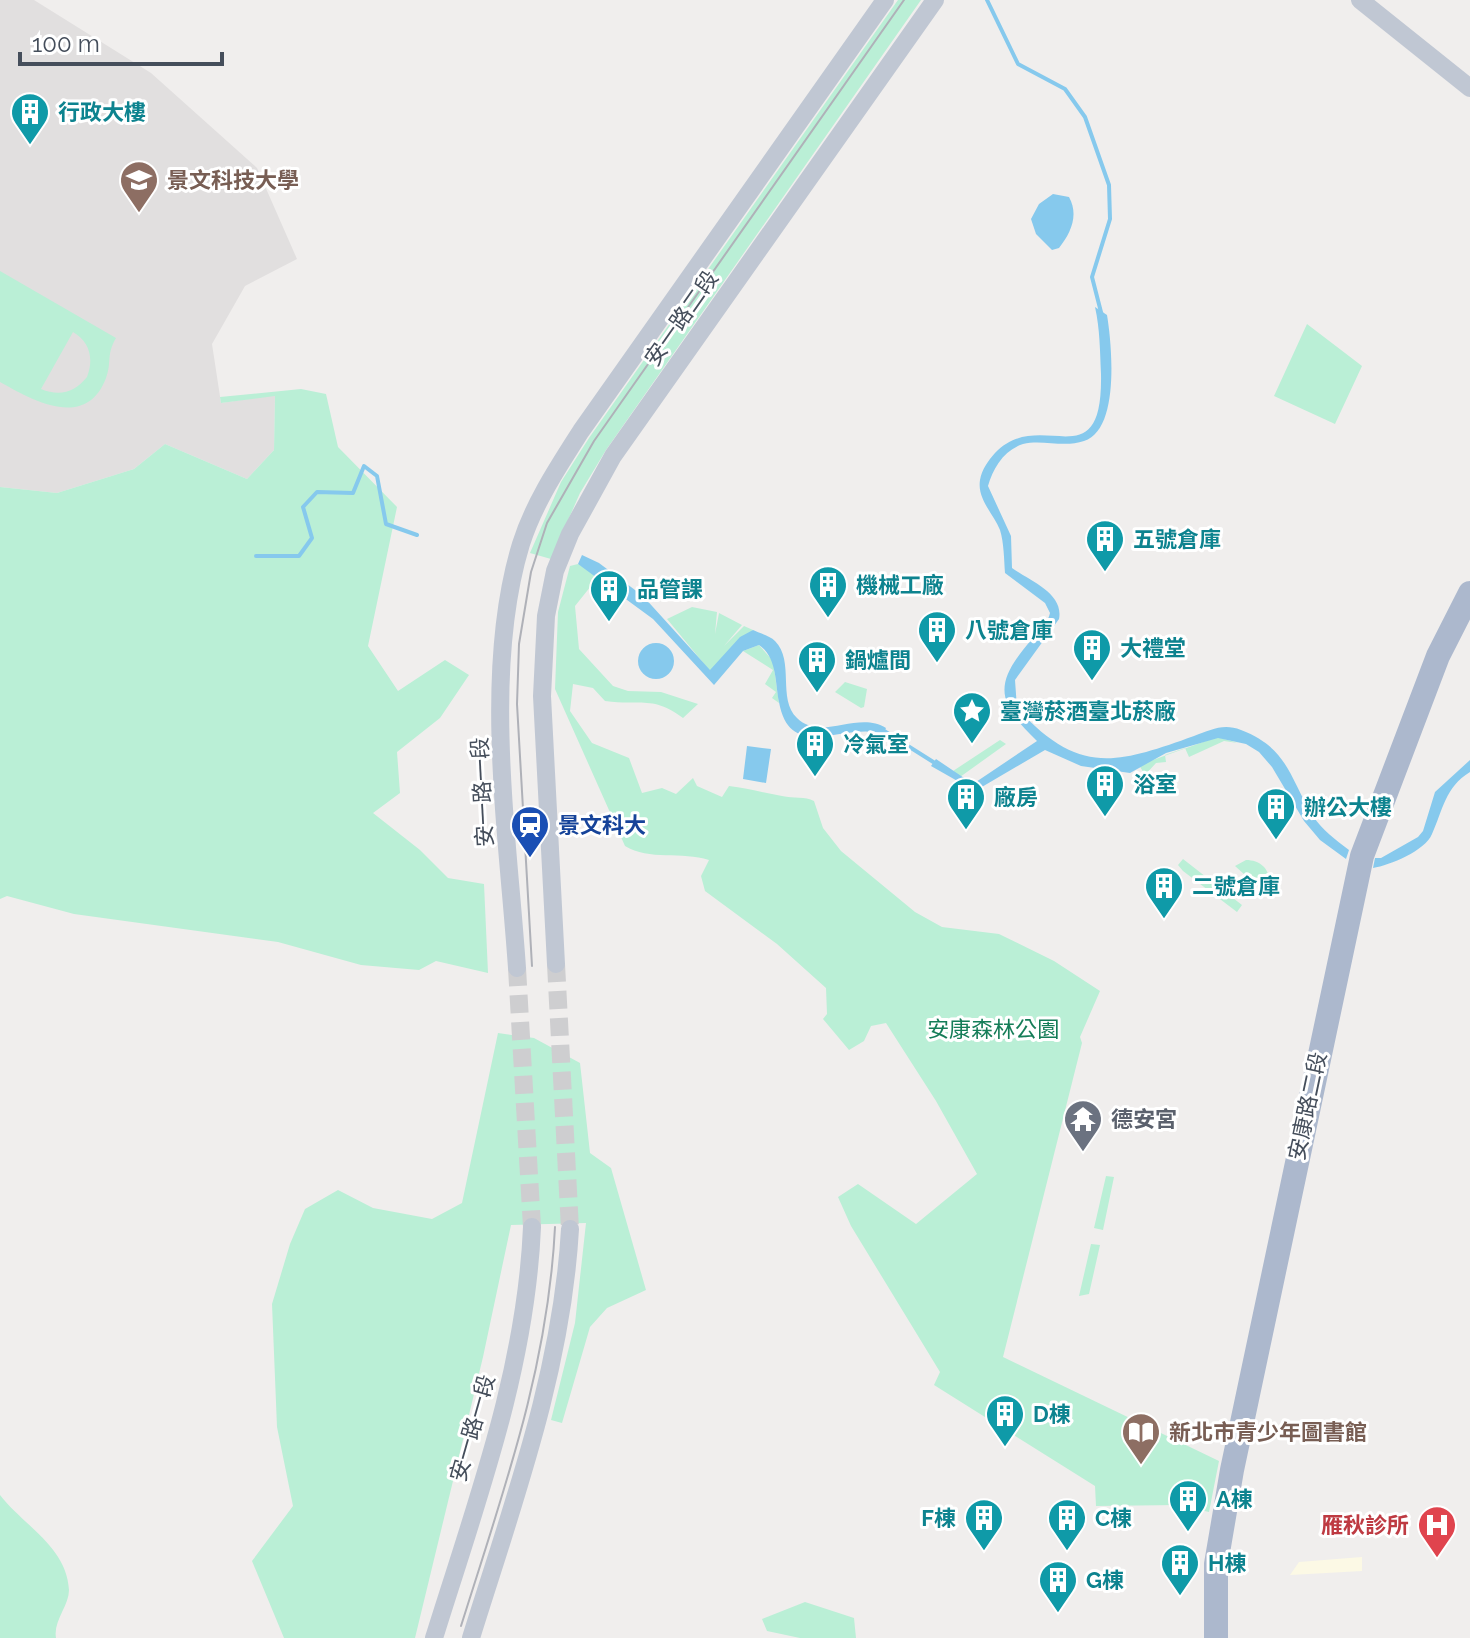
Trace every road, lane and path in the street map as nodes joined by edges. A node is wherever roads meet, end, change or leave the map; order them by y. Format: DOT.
graph roads {
  1 [pos="885,0"];
  2 [pos="935,0"];
  3 [pos="1360,0"];
  4 [pos="1470,88"];
  5 [pos="1470,593"];
  6 [pos="505,614"];
  7 [pos="556,964"];
  8 [pos="517,968"];
  9 [pos="532,1227"];
  10 [pos="570,1229"];
  11 [pos="434,1638"];
  12 [pos="471,1638"];
  13 [pos="1216,1638"];
  1 -- 6 [label="street, 安一路二段"];
  2 -- 7 [label="street, 安一路二段"];
  3 -- 4 [label="street"];
  5 -- 13 [label="main road, 安康路二段"];
  6 -- 8 [label="street, 安一路一段"];
  9 -- 11 [label="street, 安一路一段"];
  10 -- 12 [label="street"];
}
